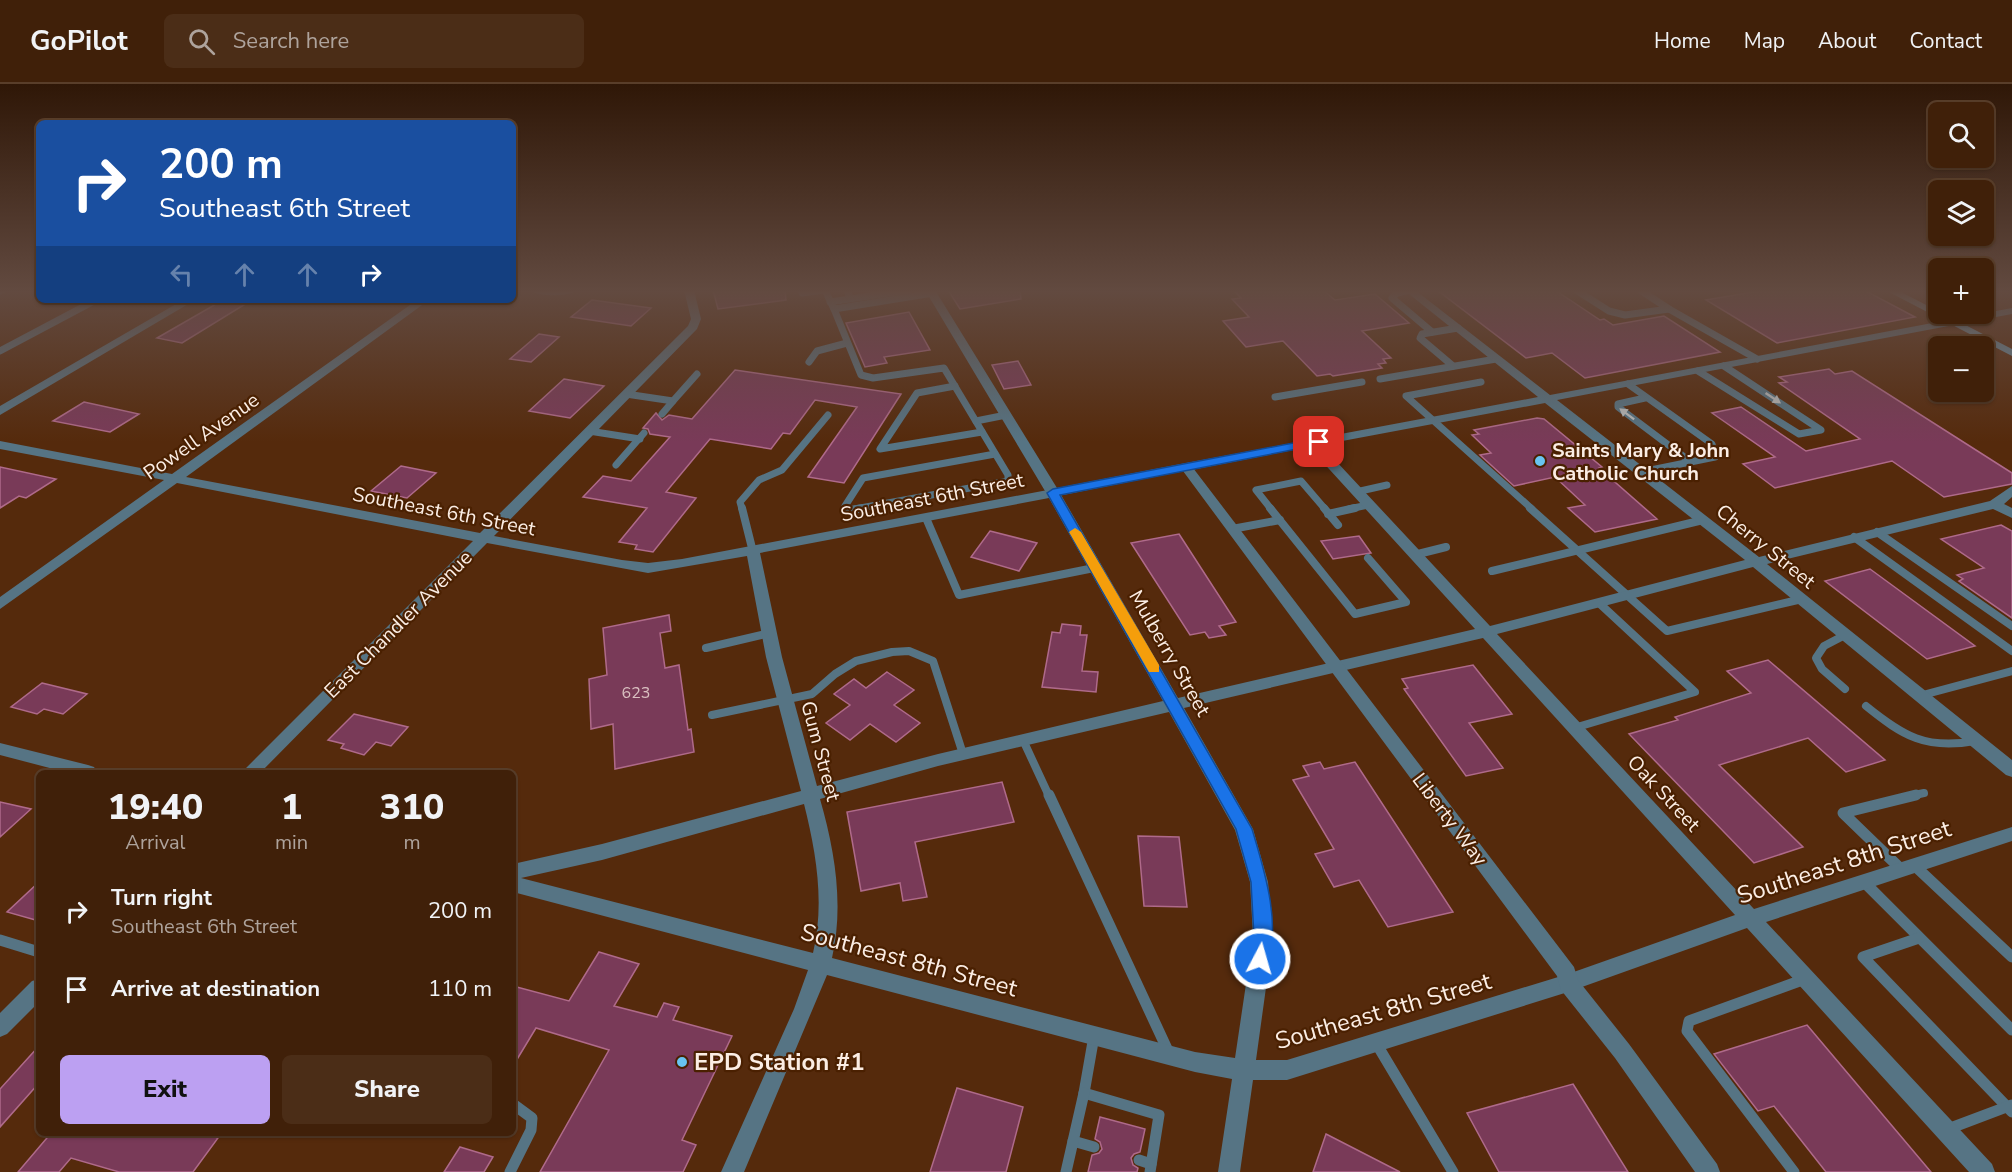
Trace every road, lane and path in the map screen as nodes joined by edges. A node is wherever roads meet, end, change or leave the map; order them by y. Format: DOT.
graph roads {
  1 [pos="19,341"];
  2 [pos="120,341"];
  3 [pos="367,341"];
  4 [pos="678,341"];
  5 [pos="846,341"];
  6 [pos="961,341"];
  7 [pos="1423,341"];
  8 [pos="1474,341"];
  9 [pos="1725,341"];
  10 [pos="1851,341"];
  11 [pos="1989,341"];
  12 [pos="847,344"];
  13 [pos="0,351"];
  14 [pos="2012,353"];
  15 [pos="1496,359"];
  16 [pos="1757,359"];
  17 [pos="809,362"];
  18 [pos="1453,366"];
  19 [pos="1724,366"];
  20 [pos="1698,371"];
  21 [pos="698,375"];
  22 [pos="1380,379"];
  23 [pos="1362,382"];
  24 [pos="1481,382"];
  25 [pos="1628,384"];
  26 [pos="955,386"];
  27 [pos="626,394"];
  28 [pos="1275,397"];
  29 [pos="1546,398"];
  30 [pos="1646,398"];
  31 [pos="673,401"];
  32 [pos="0,411"];
  33 [pos="662,414"];
  34 [pos="828,415"];
  35 [pos="1006,415"];
  36 [pos="1431,420"];
  37 [pos="976,421"];
  38 [pos="590,431"];
  39 [pos="982,432"];
  40 [pos="1312,443"];
  41 [pos="0,445"];
  42 [pos="995,454"];
  43 [pos="1691,462"];
  44 [pos="616,465"];
  45 [pos="1186,467"];
  46 [pos="1641,472"];
  47 [pos="174,478"];
  48 [pos="1387,485"];
  49 [pos="2012,490"];
  50 [pos="1053,493"];
  51 [pos="1362,499"];
  52 [pos="1995,504"];
  53 [pos="2012,505"];
  54 [pos="1328,514"];
  55 [pos="2012,514"];
  56 [pos="926,518"];
  57 [pos="1280,519"];
  58 [pos="1703,520"];
  59 [pos="1338,525"];
  60 [pos="1232,529"];
  61 [pos="1876,532"];
  62 [pos="1854,537"];
  63 [pos="483,538"];
  64 [pos="1446,547"];
  65 [pos="753,552"];
  66 [pos="1580,552"];
  67 [pos="1414,555"];
  68 [pos="1368,558"];
  69 [pos="1756,562"];
  70 [pos="1094,568"];
  71 [pos="1492,571"];
  72 [pos="1629,595"];
  73 [pos="1802,599"];
  74 [pos="1599,603"];
  75 [pos="0,604"];
  76 [pos="2012,626"];
  77 [pos="1486,632"];
  78 [pos="770,633"];
  79 [pos="1845,635"];
  80 [pos="706,648"];
  81 [pos="2012,651"];
  82 [pos="1336,667"];
  83 [pos="2012,671"];
  84 [pos="1845,689"];
  85 [pos="1919,696"];
  86 [pos="786,699"];
  87 [pos="1175,704"];
  88 [pos="1866,706"];
  89 [pos="712,715"];
  90 [pos="1574,728"];
  91 [pos="1023,740"];
  92 [pos="1975,741"];
  93 [pos="0,749"];
  94 [pos="963,754"];
  95 [pos="80,770"];
  96 [pos="253,770"];
  97 [pos="2012,770"];
  98 [pos="1924,793"];
  99 [pos="812,794"];
  100 [pos="2012,834"];
  101 [pos="1909,868"];
  102 [pos="516,871"];
  103 [pos="1864,883"];
  104 [pos="516,885"];
  105 [pos="1749,919"];
  106 [pos="1919,938"];
  107 [pos="0,940"];
  108 [pos="36,951"];
  109 [pos="2012,957"];
  110 [pos="820,964"];
  111 [pos="1805,979"];
  112 [pos="1568,983"];
  113 [pos="36,991"];
  114 [pos="0,1027"];
  115 [pos="2012,1030"];
  116 [pos="1094,1035"];
  117 [pos="1376,1042"];
  118 [pos="1170,1056"];
  119 [pos="1242,1070"];
  120 [pos="1084,1093"];
  121 [pos="516,1106"];
  122 [pos="2010,1108"];
  123 [pos="1945,1130"];
  124 [pos="1073,1141"];
  125 [pos="1094,1147"];
  126 [pos="1147,1165"];
  127 [pos="510,1172"];
  128 [pos="732,1172"];
  129 [pos="1066,1172"];
  130 [pos="1228,1172"];
  131 [pos="1453,1172"];
  132 [pos="1709,1172"];
  133 [pos="1794,1172"];
  134 [pos="1984,1172"];
  1 -- 13 [label="lane"];
  2 -- 32 [label="street"];
  3 -- 47 [label="street, Powell Avenue"];
  4 -- 27 [label="street, East Chandler Avenue"];
  5 -- 12 [label="lane"];
  6 -- 35 [label="street, Mulberry Street"];
  7 -- 18 [label="lane"];
  8 -- 15 [label="street, Cherry Street"];
  9 -- 16 [label="lane"];
  10 -- 16 [label="street, Southeast 6th Street"];
  11 -- 14 [label="main road"];
  12 -- 17 [label="lane"];
  12 -- 26 [label="lane"];
  15 -- 18 [label="lane"];
  15 -- 29 [label="street, Cherry Street"];
  16 -- 19 [label="street, Southeast 6th Street"];
  18 -- 22 [label="lane"];
  19 -- 20 [label="street, Southeast 6th Street"];
  19 -- 20 [label="lane, one-way"];
  20 -- 25 [label="street, Southeast 6th Street"];
  21 -- 31 [label="lane"];
  23 -- 28 [label="lane"];
  24 -- 36 [label="lane"];
  25 -- 29 [label="street, Southeast 6th Street"];
  25 -- 30 [label="lane"];
  26 -- 37 [label="lane"];
  26 -- 39 [label="lane"];
  27 -- 31 [label="lane"];
  27 -- 38 [label="street, East Chandler Avenue"];
  29 -- 36 [label="street, Southeast 6th Street"];
  29 -- 46 [label="street, Cherry Street"];
  30 -- 43 [label="lane"];
  43 -- 30 [label="lane, one-way"];
  31 -- 33 [label="lane"];
  34 -- 65 [label="lane"];
  35 -- 37 [label="lane"];
  35 -- 50 [label="street, Mulberry Street"];
  36 -- 40 [label="street, Southeast 6th Street"];
  36 -- 66 [label="lane"];
  37 -- 39 [label="lane"];
  38 -- 44 [label="lane"];
  38 -- 63 [label="street, East Chandler Avenue"];
  39 -- 42 [label="lane"];
  40 -- 45 [label="street, Southeast 6th Street"];
  40 -- 51 [label="street, Oak Street"];
  41 -- 47 [label="street, Southeast 6th Street"];
  42 -- 42 [label="lane"];
  43 -- 46 [label="lane"];
  45 -- 50 [label="street, Southeast 6th Street"];
  45 -- 60 [label="street, Liberty Way"];
  46 -- 58 [label="street, Cherry Street"];
  47 -- 63 [label="street, Southeast 6th Street"];
  47 -- 75 [label="street, Powell Avenue"];
  48 -- 51 [label="lane"];
  49 -- 52 [label="street"];
  50 -- 56 [label="street, Southeast 6th Street"];
  50 -- 70 [label="street, Mulberry Street"];
  51 -- 54 [label="lane"];
  51 -- 67 [label="street, Oak Street"];
  52 -- 53 [label="street"];
  52 -- 55 [label="street"];
  52 -- 61 [label="street"];
  54 -- 57 [label="lane"];
  54 -- 59 [label="lane"];
  56 -- 65 [label="street, Southeast 6th Street"];
  56 -- 70 [label="lane"];
  57 -- 60 [label="lane"];
  57 -- 68 [label="lane"];
  58 -- 66 [label="lane"];
  58 -- 69 [label="street, Cherry Street"];
  60 -- 82 [label="street, Liberty Way"];
  61 -- 62 [label="street"];
  61 -- 76 [label="lane"];
  62 -- 69 [label="street"];
  62 -- 81 [label="lane"];
  63 -- 65 [label="street, Southeast 6th Street"];
  63 -- 96 [label="street, East Chandler Avenue"];
  64 -- 67 [label="lane"];
  65 -- 78 [label="street, Gum Street"];
  66 -- 71 [label="lane"];
  66 -- 72 [label="lane"];
  67 -- 77 [label="street, Oak Street"];
  69 -- 72 [label="street"];
  69 -- 73 [label="street, Cherry Street"];
  70 -- 87 [label="street, Mulberry Street"];
  72 -- 73 [label="lane"];
  72 -- 74 [label="street"];
  73 -- 79 [label="street, Cherry Street"];
  74 -- 77 [label="street"];
  74 -- 90 [label="lane"];
  77 -- 82 [label="street"];
  77 -- 90 [label="street, Oak Street"];
  78 -- 80 [label="lane"];
  78 -- 86 [label="street, Gum Street"];
  79 -- 84 [label="lane"];
  79 -- 85 [label="street, Cherry Street"];
  82 -- 87 [label="street"];
  82 -- 112 [label="street, Liberty Way"];
  83 -- 85 [label="lane"];
  85 -- 92 [label="street, Cherry Street"];
  86 -- 89 [label="lane"];
  86 -- 94 [label="lane"];
  86 -- 99 [label="street, Gum Street"];
  87 -- 91 [label="street"];
  87 -- 119 [label="street, Mulberry Street"];
  88 -- 92 [label="lane"];
  90 -- 105 [label="street, Oak Street"];
  91 -- 94 [label="street"];
  91 -- 118 [label="lane"];
  92 -- 97 [label="street, Cherry Street"];
  93 -- 95 [label="street"];
  94 -- 99 [label="street"];
  98 -- 101 [label="lane"];
  99 -- 102 [label="street"];
  99 -- 110 [label="street, Gum Street"];
  100 -- 101 [label="street, Southeast 8th Street"];
  101 -- 103 [label="street, Southeast 8th Street"];
  101 -- 109 [label="lane"];
  103 -- 105 [label="street, Southeast 8th Street"];
  103 -- 106 [label="lane"];
  104 -- 110 [label="street, Southeast 8th Street"];
  105 -- 111 [label="street, Oak Street"];
  105 -- 112 [label="street, Southeast 8th Street"];
  106 -- 115 [label="lane"];
  106 -- 122 [label="lane"];
  107 -- 108 [label="lane"];
  110 -- 116 [label="street, Southeast 8th Street"];
  110 -- 128 [label="street, Gum Street"];
  111 -- 123 [label="street, Oak Street"];
  111 -- 133 [label="lane"];
  112 -- 117 [label="street, Southeast 8th Street"];
  112 -- 132 [label="street, Liberty Way"];
  113 -- 114 [label="street"];
  116 -- 118 [label="street, Southeast 8th Street"];
  116 -- 120 [label="lane"];
  117 -- 119 [label="street, Southeast 8th Street"];
  117 -- 131 [label="lane"];
  118 -- 119 [label="street, Southeast 8th Street"];
  119 -- 130 [label="street, Mulberry Street"];
  120 -- 124 [label="lane"];
  120 -- 126 [label="lane"];
  121 -- 127 [label="lane"];
  122 -- 123 [label="lane"];
  123 -- 134 [label="street, Oak Street"];
  124 -- 125 [label="lane"];
  124 -- 129 [label="lane"];
}
